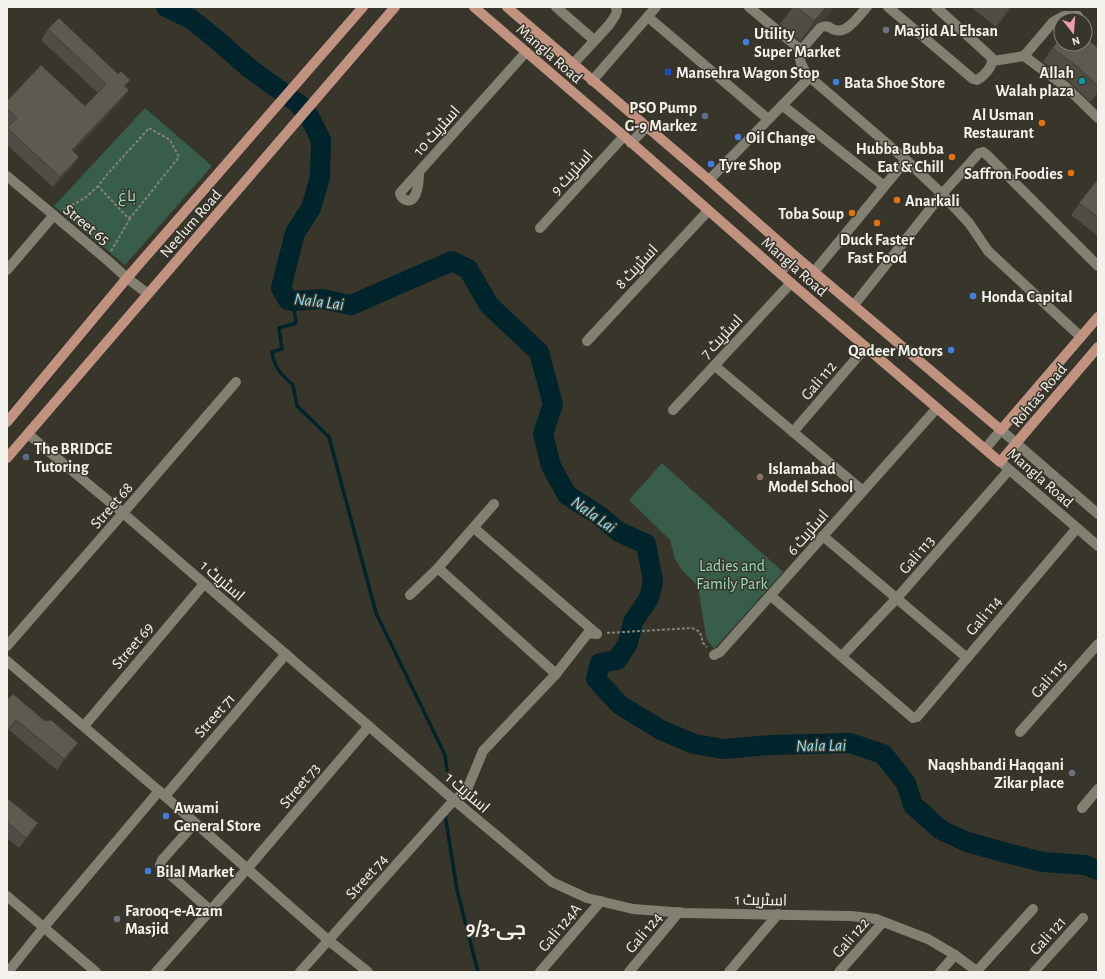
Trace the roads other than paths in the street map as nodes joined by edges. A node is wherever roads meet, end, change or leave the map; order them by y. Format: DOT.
graph roads {
  1 [pos="363,7"];
  2 [pos="395,7"];
  3 [pos="474,7"];
  4 [pos="507,7"];
  5 [pos="556,7"];
  6 [pos="616,7"];
  7 [pos="656,7"];
  8 [pos="749,7"];
  9 [pos="867,7"];
  10 [pos="888,7"];
  11 [pos="936,7"];
  12 [pos="648,16"];
  13 [pos="1053,22"];
  14 [pos="594,40"];
  15 [pos="801,50"];
  16 [pos="526,52"];
  17 [pos="1024,56"];
  18 [pos="993,60"];
  19 [pos="573,64"];
  20 [pos="809,78"];
  21 [pos="592,81"];
  22 [pos="782,105"];
  23 [pos="1098,118"];
  24 [pos="768,119"];
  25 [pos="646,127"];
  26 [pos="628,140"];
  27 [pos="906,160"];
  28 [pos="419,172"];
  29 [pos="7,176"];
  30 [pos="709,180"];
  31 [pos="884,186"];
  32 [pos="942,194"];
  33 [pos="708,211"];
  34 [pos="54,216"];
  35 [pos="540,228"];
  36 [pos="795,256"];
  37 [pos="1098,266"];
  38 [pos="7,270"];
  39 [pos="814,272"];
  40 [pos="780,273"];
  41 [pos="127,278"];
  42 [pos="791,283"];
  43 [pos="148,294"];
  44 [pos="854,305"];
  45 [pos="1098,317"];
  46 [pos="1081,337"];
  47 [pos="587,341"];
  48 [pos="866,346"];
  49 [pos="1098,347"];
  50 [pos="715,366"];
  51 [pos="236,382"];
  52 [pos="937,408"];
  53 [pos="673,410"];
  54 [pos="7,422"];
  55 [pos="1001,430"];
  56 [pos="793,432"];
  57 [pos="28,434"];
  58 [pos="1017,443"];
  59 [pos="985,449"];
  60 [pos="7,458"];
  61 [pos="1000,462"];
  62 [pos="1008,470"];
  63 [pos="863,491"];
  64 [pos="494,504"];
  65 [pos="123,514"];
  66 [pos="1098,514"];
  67 [pos="474,528"];
  68 [pos="1077,528"];
  69 [pos="823,536"];
  70 [pos="1098,546"];
  71 [pos="438,568"];
  72 [pos="204,584"];
  73 [pos="410,595"];
  74 [pos="771,596"];
  75 [pos="897,598"];
  76 [pos="1098,644"];
  77 [pos="7,646"];
  78 [pos="286,654"];
  79 [pos="714,656"];
  80 [pos="842,656"];
  81 [pos="967,658"];
  82 [pos="7,661"];
  83 [pos="556,674"];
  84 [pos="84,726"];
  85 [pos="369,726"];
  86 [pos="1020,732"];
  87 [pos="1098,789"];
  88 [pos="162,794"];
  89 [pos="454,800"];
  90 [pos="1082,808"];
  91 [pos="195,823"];
  92 [pos="247,869"];
  93 [pos="7,896"];
  94 [pos="601,901"];
  95 [pos="1033,909"];
  96 [pos="210,910"];
  97 [pos="679,912"];
  98 [pos="778,914"];
  99 [pos="1083,918"];
  100 [pos="883,922"];
  101 [pos="44,927"];
  102 [pos="328,940"];
  103 [pos="955,955"];
  104 [pos="8,972"];
  105 [pos="96,972"];
  106 [pos="156,972"];
  107 [pos="300,972"];
  108 [pos="368,972"];
  109 [pos="540,972"];
  110 [pos="629,972"];
  111 [pos="729,972"];
  112 [pos="839,972"];
  113 [pos="940,972"];
  114 [pos="978,972"];
  115 [pos="1034,972"];
  1 -- 41 [label="main road, Neelum Road"];
  2 -- 43 [label="main road, Neelum Road"];
  3 -- 16 [label="main road, Mangla Road"];
  4 -- 19 [label="main road, Mangla Road"];
  5 -- 14 [label="street"];
  6 -- 14 [label="street"];
  7 -- 12 [label="street"];
  8 -- 15 [label="street"];
  9 -- 15 [label="street"];
  10 -- 18 [label="street"];
  11 -- 18 [label="street"];
  12 -- 21 [label="street"];
  12 -- 24 [label="street"];
  13 -- 17 [label="street"];
  14 -- 19 [label="street"];
  15 -- 20 [label="street"];
  16 -- 26 [label="main road, Mangla Road"];
  16 -- 28 [label="street, اسٹریٹ 10"];
  17 -- 18 [label="street"];
  17 -- 23 [label="street"];
  19 -- 21 [label="main road, Mangla Road"];
  20 -- 22 [label="street"];
  20 -- 27 [label="street"];
  21 -- 25 [label="main road, Mangla Road"];
  22 -- 24 [label="street"];
  22 -- 31 [label="street"];
  24 -- 30 [label="street"];
  25 -- 26 [label="street, اسٹریٹ 9"];
  25 -- 30 [label="main road, Mangla Road"];
  26 -- 33 [label="main road, Mangla Road"];
  26 -- 35 [label="street, اسٹریٹ 9"];
  27 -- 31 [label="street"];
  27 -- 32 [label="street"];
  29 -- 34 [label="street, Street 65"];
  30 -- 36 [label="main road, Mangla Road"];
  31 -- 39 [label="street"];
  32 -- 37 [label="street"];
  32 -- 44 [label="street"];
  32 -- 46 [label="street"];
  33 -- 40 [label="main road, Mangla Road"];
  33 -- 47 [label="street, اسٹریٹ 8"];
  34 -- 38 [label="street"];
  34 -- 41 [label="street, Street 65"];
  36 -- 39 [label="main road, Mangla Road"];
  36 -- 40 [label="street"];
  39 -- 44 [label="main road, Mangla Road"];
  40 -- 42 [label="main road, Mangla Road"];
  41 -- 43 [label="street, Street 65"];
  41 -- 54 [label="main road, Neelum Road"];
  42 -- 48 [label="main road, Mangla Road"];
  42 -- 50 [label="street, اسٹریٹ 7"];
  43 -- 57 [label="main road, Neelum Road"];
  44 -- 55 [label="main road, Mangla Road"];
  45 -- 46 [label="main road, Rohtas Road"];
  46 -- 55 [label="main road, Rohtas Road"];
  48 -- 52 [label="main road, Mangla Road"];
  48 -- 56 [label="street, Gali 112"];
  49 -- 58 [label="main road, Rohtas Road"];
  50 -- 53 [label="street, اسٹریٹ 7"];
  50 -- 56 [label="street"];
  51 -- 65 [label="street, Street 68"];
  52 -- 59 [label="main road, Mangla Road"];
  52 -- 63 [label="street, اسٹریٹ 6"];
  55 -- 58 [label="street, Mangla Road"];
  55 -- 59 [label="street"];
  56 -- 63 [label="street"];
  57 -- 60 [label="main road, Neelum Road"];
  57 -- 65 [label="street, اسٹریٹ 1"];
  58 -- 61 [label="main road, Rohtas Road"];
  58 -- 66 [label="street, Mangla Road"];
  59 -- 61 [label="main road, Mangla Road"];
  61 -- 62 [label="street, Mangla Road"];
  62 -- 68 [label="street, Mangla Road"];
  62 -- 75 [label="street, Gali 113"];
  63 -- 69 [label="street, اسٹریٹ 6"];
  64 -- 67 [label="street"];
  65 -- 72 [label="street, اسٹریٹ 1"];
  65 -- 77 [label="street, Street 68"];
  67 -- 71 [label="street"];
  67 -- 83 [label="street, Street 74"];
  68 -- 70 [label="street, Mangla Road"];
  68 -- 81 [label="street, Gali 114"];
  69 -- 74 [label="street, اسٹریٹ 6"];
  69 -- 75 [label="street"];
  71 -- 73 [label="street"];
  71 -- 83 [label="street"];
  72 -- 78 [label="street, اسٹریٹ 1"];
  72 -- 84 [label="street, Street 69"];
  74 -- 79 [label="street, اسٹریٹ 6"];
  74 -- 80 [label="street"];
  75 -- 80 [label="street, Gali 113"];
  75 -- 81 [label="street"];
  76 -- 86 [label="street, Gali 115"];
  78 -- 85 [label="street, اسٹریٹ 1"];
  78 -- 88 [label="street, Street 71"];
  80 -- 81 [label="street, Gali 114"];
  82 -- 84 [label="street"];
  83 -- 89 [label="street, Street 74"];
  84 -- 88 [label="street"];
  85 -- 89 [label="street, اسٹریٹ 1"];
  85 -- 92 [label="street, Street 73"];
  87 -- 90 [label="street"];
  88 -- 91 [label="street"];
  88 -- 101 [label="street, Street 71"];
  89 -- 94 [label="street, اسٹریٹ 1"];
  89 -- 102 [label="street, Street 74"];
  91 -- 92 [label="street"];
  91 -- 96 [label="street"];
  92 -- 96 [label="street, Street 73"];
  92 -- 102 [label="street"];
  93 -- 101 [label="street"];
  94 -- 97 [label="street, اسٹریٹ 1"];
  94 -- 109 [label="street, Gali 124A"];
  95 -- 114 [label="street"];
  96 -- 106 [label="street, Street 73"];
  97 -- 98 [label="street, اسٹریٹ 1"];
  97 -- 110 [label="street, Gali 124"];
  98 -- 100 [label="street, اسٹریٹ 1"];
  98 -- 111 [label="street"];
  99 -- 115 [label="street, Gali 121"];
  100 -- 103 [label="street, اسٹریٹ 1"];
  100 -- 112 [label="street, Gali 122"];
  101 -- 104 [label="street, Street 71"];
  101 -- 105 [label="street"];
  102 -- 107 [label="street, Street 74"];
  102 -- 108 [label="street"];
  103 -- 113 [label="street"];
  103 -- 114 [label="street, اسٹریٹ 1"];
}
